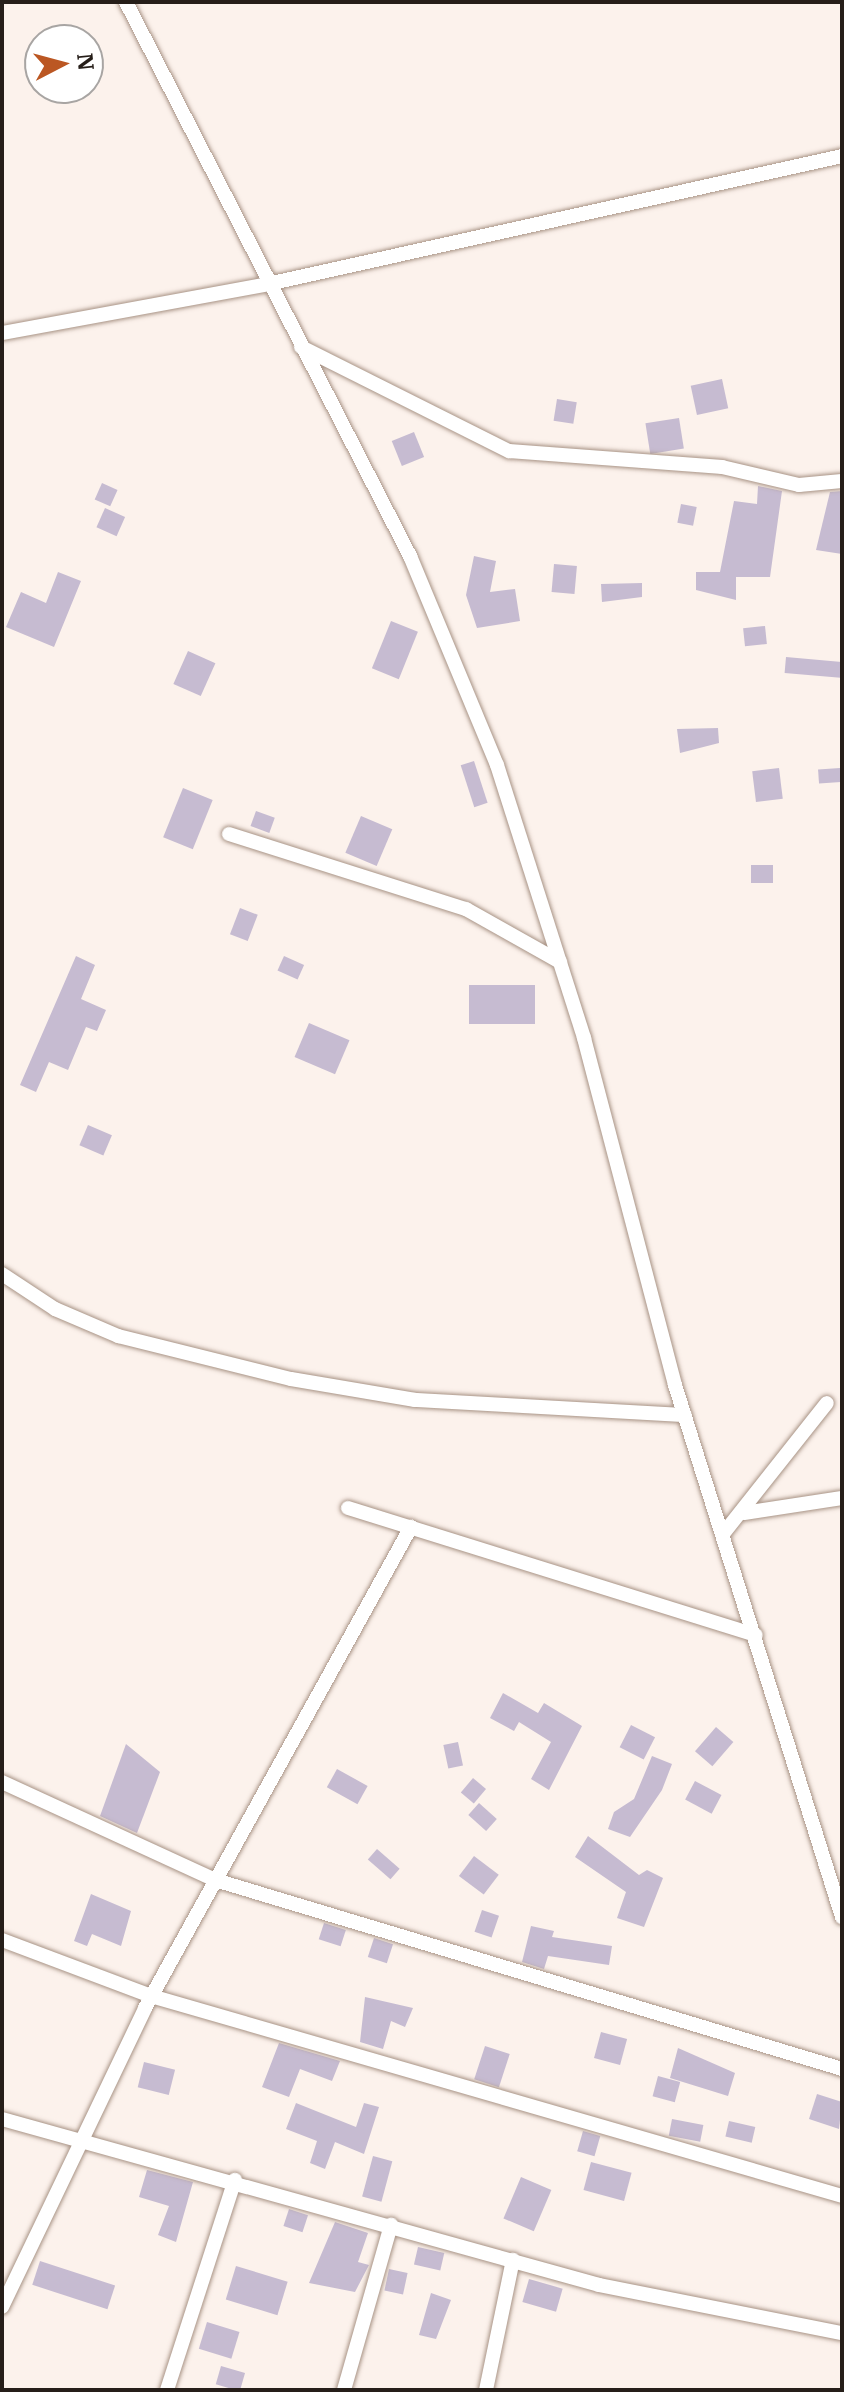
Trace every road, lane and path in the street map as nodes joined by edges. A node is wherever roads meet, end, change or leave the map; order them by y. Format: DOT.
graph roads {
  1 [pos="126,2"];
  2 [pos="842,156"];
  3 [pos="268,284"];
  4 [pos="2,333"];
  5 [pos="301,347"];
  6 [pos="842,481"];
  7 [pos="229,834"];
  8 [pos="560,962"];
  9 [pos="2,1274"];
  10 [pos="827,1403"];
  11 [pos="685,1415"];
  12 [pos="842,1498"];
  13 [pos="348,1508"];
  14 [pos="744,1513"];
  15 [pos="411,1527"];
  16 [pos="723,1534"];
  17 [pos="756,1635"];
  18 [pos="2,1782"];
  19 [pos="215,1880"];
  20 [pos="842,1917"];
  21 [pos="2,1940"];
  22 [pos="151,1996"];
  23 [pos="842,2069"];
  24 [pos="2,2119"];
  25 [pos="83,2136"];
  26 [pos="235,2180"];
  27 [pos="842,2196"];
  28 [pos="391,2225"];
  29 [pos="513,2260"];
  30 [pos="2,2307"];
  31 [pos="842,2333"];
  32 [pos="167,2390"];
  33 [pos="344,2390"];
  34 [pos="486,2390"];
  1 -- 3 [label="street"];
  2 -- 3 [label="street"];
  3 -- 4 [label="street"];
  3 -- 5 [label="street"];
  5 -- 6 [label="street"];
  5 -- 8 [label="street"];
  7 -- 8 [label="street"];
  8 -- 11 [label="street"];
  9 -- 11 [label="street"];
  10 -- 14 [label="street"];
  11 -- 16 [label="street"];
  12 -- 14 [label="street"];
  13 -- 15 [label="street"];
  14 -- 16 [label="street"];
  15 -- 17 [label="street"];
  15 -- 19 [label="street"];
  16 -- 17 [label="street"];
  17 -- 20 [label="street"];
  18 -- 19 [label="street"];
  19 -- 22 [label="street"];
  19 -- 23 [label="street"];
  21 -- 22 [label="street"];
  22 -- 25 [label="street"];
  22 -- 27 [label="street"];
  24 -- 25 [label="street"];
  25 -- 26 [label="street"];
  25 -- 30 [label="street"];
  26 -- 28 [label="street"];
  26 -- 32 [label="street"];
  28 -- 29 [label="street"];
  28 -- 33 [label="street"];
  29 -- 31 [label="street"];
  29 -- 34 [label="street"];
}
